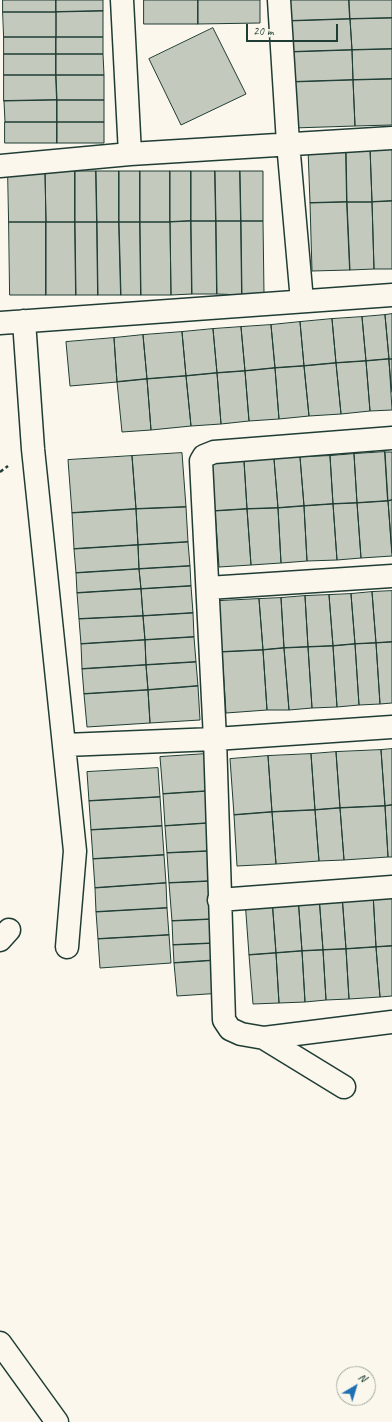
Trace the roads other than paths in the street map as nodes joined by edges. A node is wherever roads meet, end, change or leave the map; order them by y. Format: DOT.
graph roads {
  1 [pos="122,0"];
  2 [pos="279,0"];
  3 [pos="392,138"];
  4 [pos="288,143"];
  5 [pos="130,154"];
  6 [pos="0,166"];
  7 [pos="392,295"];
  8 [pos="302,301"];
  9 [pos="24,321"];
  10 [pos="0,323"];
  11 [pos="392,438"];
  12 [pos="392,576"];
  13 [pos="208,588"];
  14 [pos="392,727"];
  15 [pos="215,739"];
  16 [pos="65,745"];
  17 [pos="392,887"];
  18 [pos="219,900"];
  19 [pos="67,947"];
  20 [pos="392,1022"];
  21 [pos="264,1038"];
  22 [pos="344,1087"];
  23 [pos="0,1343"];
  24 [pos="57,1422"];
  1 -- 5 [label="street"];
  2 -- 4 [label="street"];
  3 -- 4 [label="street"];
  4 -- 5 [label="street"];
  4 -- 8 [label="street"];
  5 -- 6 [label="street"];
  7 -- 8 [label="street"];
  8 -- 9 [label="street"];
  9 -- 10 [label="street"];
  9 -- 16 [label="street"];
  11 -- 13 [label="street"];
  12 -- 13 [label="street"];
  13 -- 15 [label="street"];
  14 -- 15 [label="street"];
  15 -- 16 [label="street"];
  15 -- 18 [label="street"];
  16 -- 19 [label="street"];
  17 -- 18 [label="street"];
  18 -- 21 [label="street"];
  20 -- 21 [label="street"];
  21 -- 22 [label="street"];
  23 -- 24 [label="street"];
}
